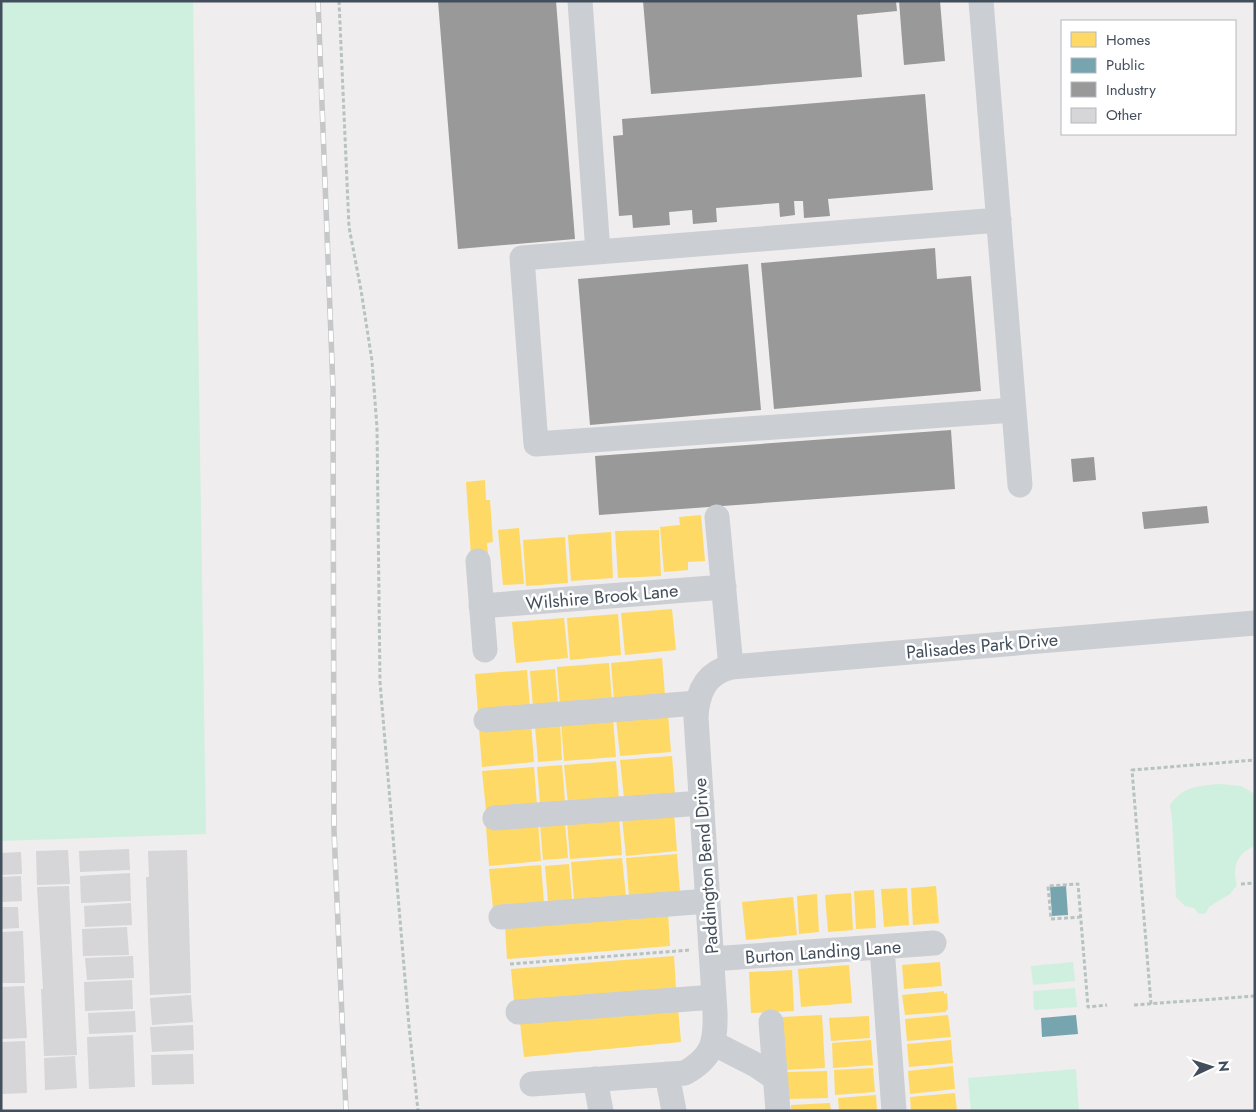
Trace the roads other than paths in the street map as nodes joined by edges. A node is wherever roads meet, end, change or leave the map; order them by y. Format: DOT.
graph roads {
  1 [pos="580,1"];
  2 [pos="982,1"];
  3 [pos="999,220"];
  4 [pos="598,252"];
  5 [pos="1014,410"];
  6 [pos="1020,485"];
  7 [pos="717,517"];
  8 [pos="478,562"];
  9 [pos="724,587"];
  10 [pos="481,606"];
  11 [pos="1255,623"];
  12 [pos="485,650"];
  13 [pos="721,672"];
  14 [pos="697,703"];
  15 [pos="486,720"];
  16 [pos="702,803"];
  17 [pos="495,818"];
  18 [pos="708,901"];
  19 [pos="501,917"];
  20 [pos="934,943"];
  21 [pos="882,947"];
  22 [pos="703,955"];
  23 [pos="714,997"];
  24 [pos="518,1012"];
  25 [pos="772,1022"];
  26 [pos="709,1051"];
  27 [pos="667,1074"];
  28 [pos="595,1079"];
  29 [pos="776,1079"];
  30 [pos="532,1084"];
  31 [pos="601,1111"];
  32 [pos="674,1111"];
  33 [pos="778,1111"];
  34 [pos="894,1111"];
  1 -- 4 [label="street"];
  2 -- 3 [label="street"];
  3 -- 4 [label="street"];
  3 -- 5 [label="street"];
  4 -- 5 [label="street"];
  5 -- 6 [label="street"];
  7 -- 9 [label="street"];
  8 -- 10 [label="street"];
  9 -- 10 [label="street, Wilshire Brook Lane"];
  9 -- 13 [label="street"];
  10 -- 12 [label="street"];
  11 -- 13 [label="street, Palisades Park Drive"];
  13 -- 14 [label="street, Paddington Bend Drive"];
  14 -- 15 [label="street"];
  14 -- 16 [label="street, Paddington Bend Drive"];
  16 -- 17 [label="street"];
  16 -- 18 [label="street, Paddington Bend Drive"];
  18 -- 19 [label="street"];
  18 -- 22 [label="street, Paddington Bend Drive"];
  20 -- 21 [label="street, Burton Landing Lane"];
  21 -- 22 [label="street, Burton Landing Lane"];
  21 -- 34 [label="street"];
  22 -- 23 [label="street, Paddington Bend Drive"];
  23 -- 24 [label="street"];
  23 -- 26 [label="street, Paddington Bend Drive"];
  25 -- 29 [label="street"];
  26 -- 27 [label="street"];
  26 -- 29 [label="street"];
  27 -- 28 [label="street"];
  27 -- 32 [label="street"];
  28 -- 30 [label="street"];
  28 -- 31 [label="street"];
  29 -- 33 [label="street"];
}
